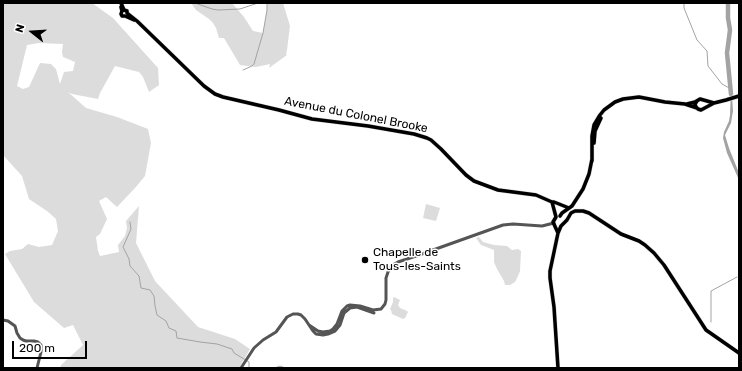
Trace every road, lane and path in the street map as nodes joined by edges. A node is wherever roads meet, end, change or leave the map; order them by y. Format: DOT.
graph roads {
  1 [pos="121,3"];
  2 [pos="737,97"];
  3 [pos="704,100"];
  4 [pos="696,101"];
  5 [pos="714,103"];
  6 [pos="685,104"];
  7 [pos="697,108"];
  8 [pos="705,108"];
  9 [pos="552,202"];
  10 [pos="574,203"];
  11 [pos="569,208"];
  12 [pos="579,211"];
  13 [pos="569,216"];
  14 [pos="556,217"];
  15 [pos="562,217"];
  16 [pos="555,225"];
  17 [pos="562,225"];
  18 [pos="558,233"];
  19 [pos="3,320"];
  20 [pos="739,353"];
  21 [pos="37,368"];
  22 [pos="241,368"];
  23 [pos="558,368"];
  1 -- 9 [label="main road, Avenue du Colonel Brooke"];
  2 -- 5 [label="main road"];
  3 -- 4 [label="main road"];
  3 -- 5 [label="main road"];
  3 -- 8 [label="main road"];
  4 -- 6 [label="main road"];
  4 -- 7 [label="main road"];
  5 -- 8 [label="main road"];
  6 -- 7 [label="main road"];
  6 -- 10 [label="main road"];
  7 -- 8 [label="main road"];
  9 -- 11 [label="main road, Avenue du Colonel Brooke"];
  9 -- 14 [label="main road"];
  10 -- 11 [label="main road"];
  10 -- 12 [label="main road"];
  11 -- 15 [label="main road"];
  12 -- 13 [label="main road"];
  12 -- 20 [label="main road"];
  13 -- 15 [label="main road"];
  13 -- 17 [label="main road"];
  14 -- 15 [label="main road"];
  14 -- 16 [label="main road"];
  15 -- 17 [label="main road"];
  16 -- 17 [label="main road"];
  16 -- 18 [label="main road"];
  16 -- 22 [label="street"];
  17 -- 18 [label="main road"];
  18 -- 23 [label="main road"];
  19 -- 21 [label="street"];
}
